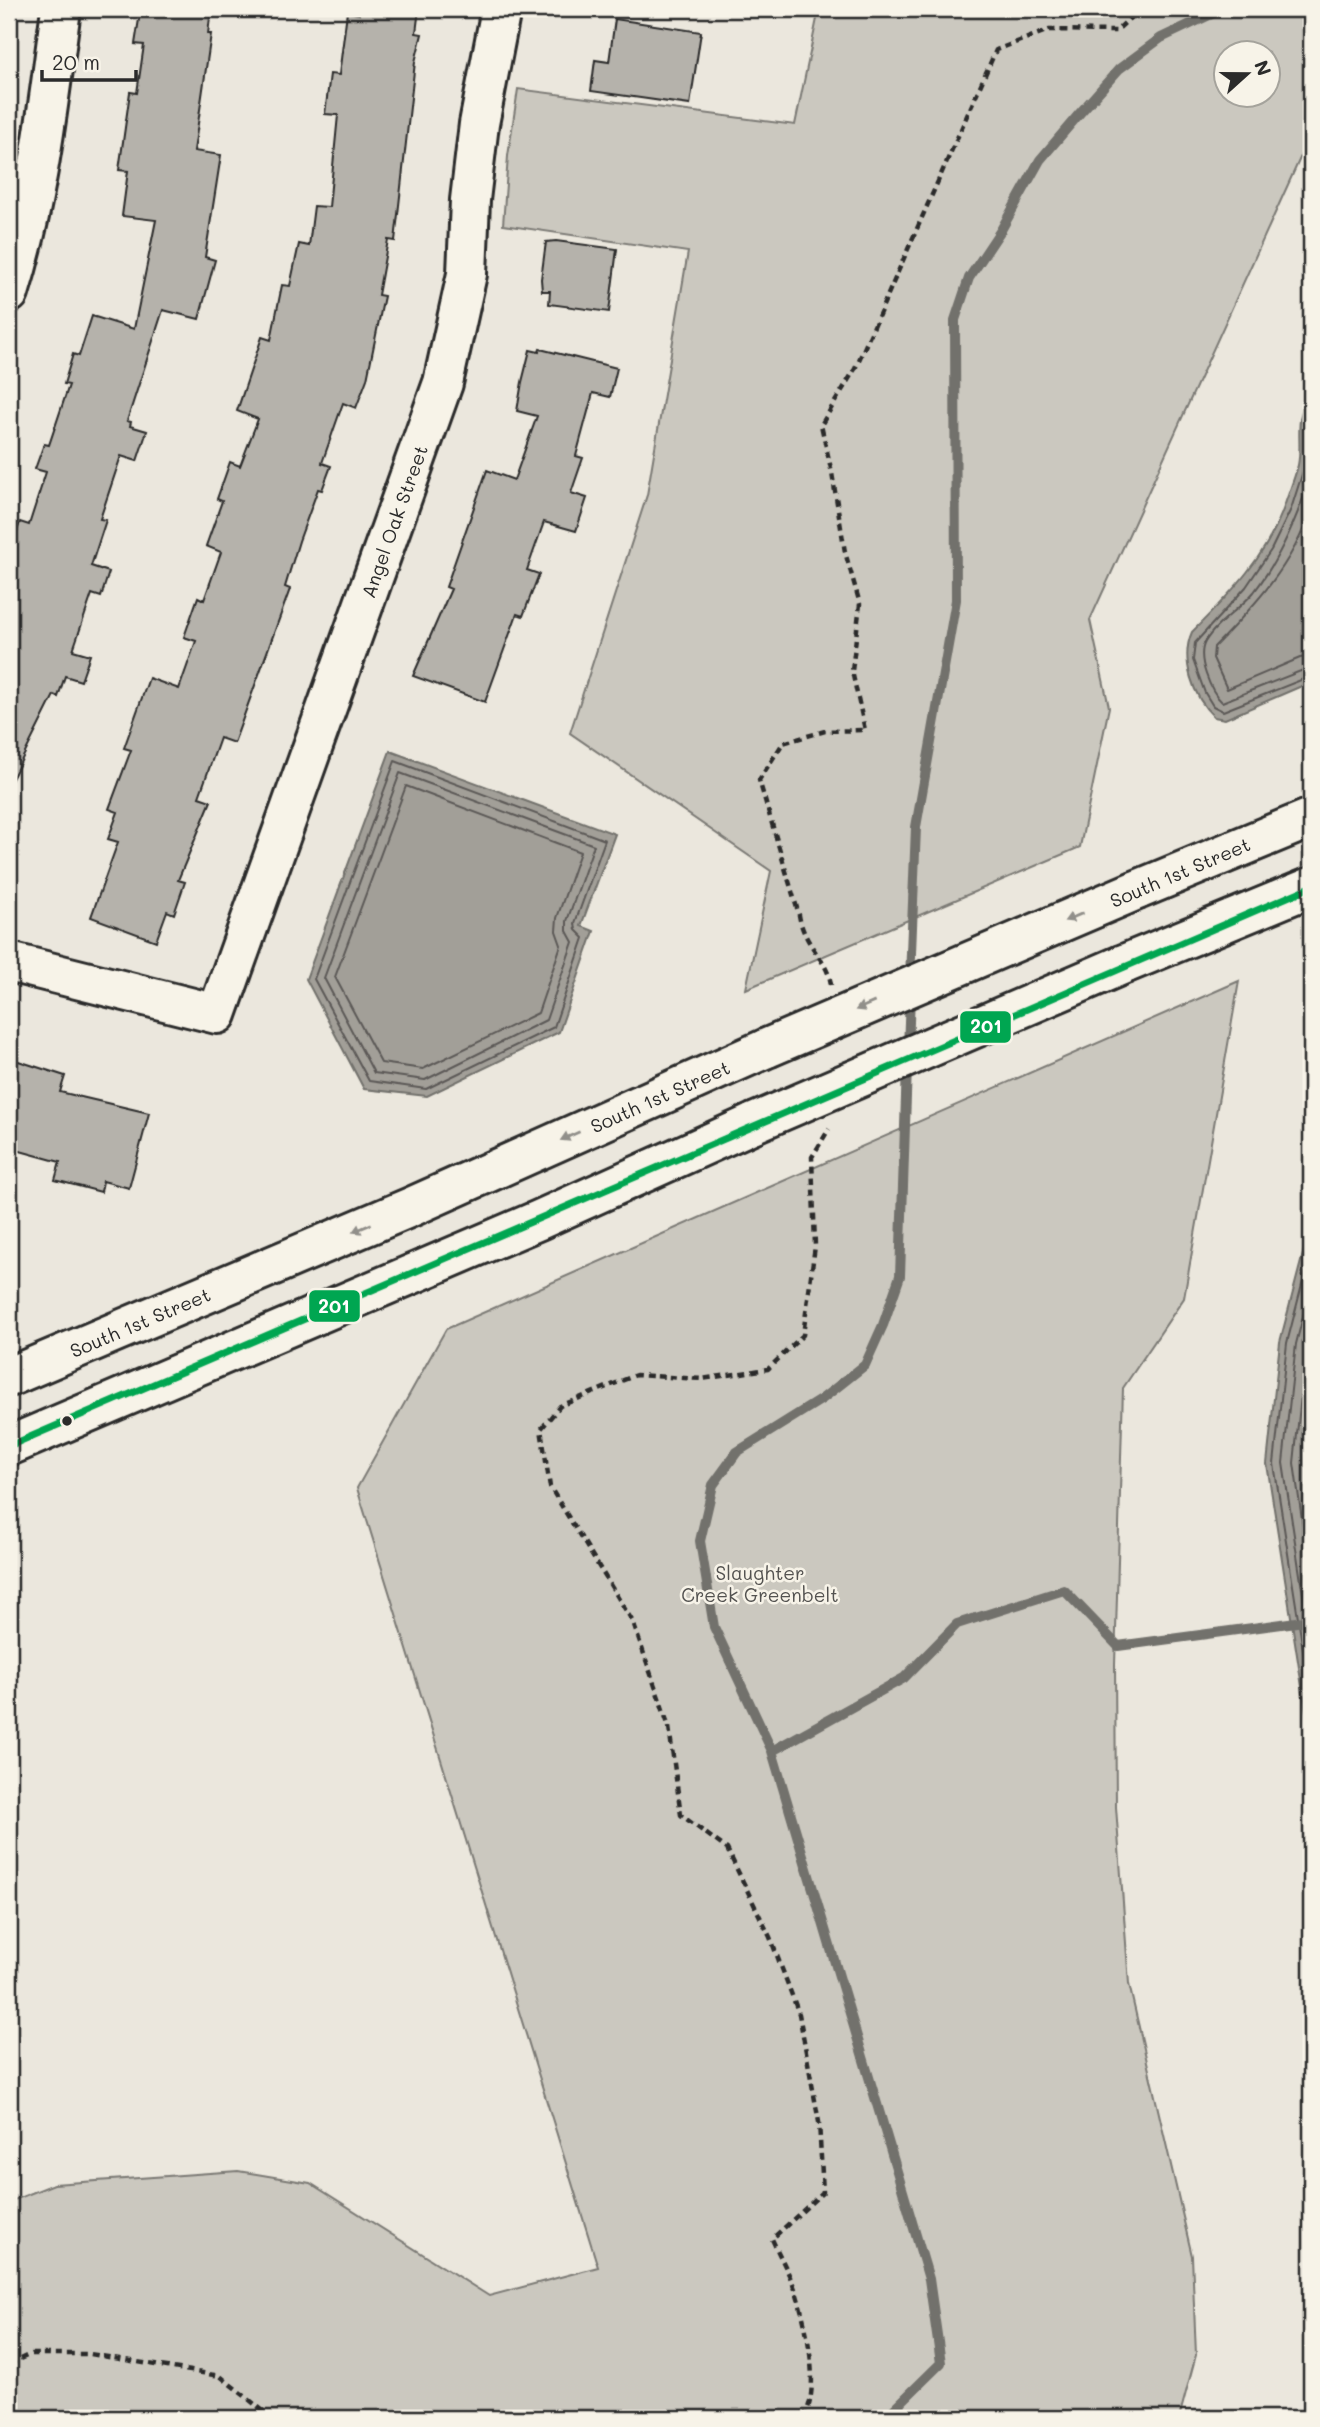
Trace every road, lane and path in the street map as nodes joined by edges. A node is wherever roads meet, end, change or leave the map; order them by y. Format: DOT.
graph roads {
  1 [pos="61,9"];
  2 [pos="501,9"];
  3 [pos="1140,9"];
  4 [pos="9,293"];
  5 [pos="1311,818"];
  6 [pos="1311,887"];
  7 [pos="9,962"];
  8 [pos="833,998"];
  9 [pos="832,1124"];
  10 [pos="9,1377"];
  11 [pos="9,1446"];
  12 [pos="9,2364"];
  13 [pos="272,2418"];
  14 [pos="803,2418"];
  1 -- 4 [label="main road"];
  2 -- 7 [label="main road, Angel Oak Street"];
  3 -- 8 [label="path"];
  5 -- 10 [label="main road, South 1st Street, one-way, bridge"];
  6 -- 11 [label="main road, bridge"];
  9 -- 14 [label="path"];
  12 -- 13 [label="path"];
}
